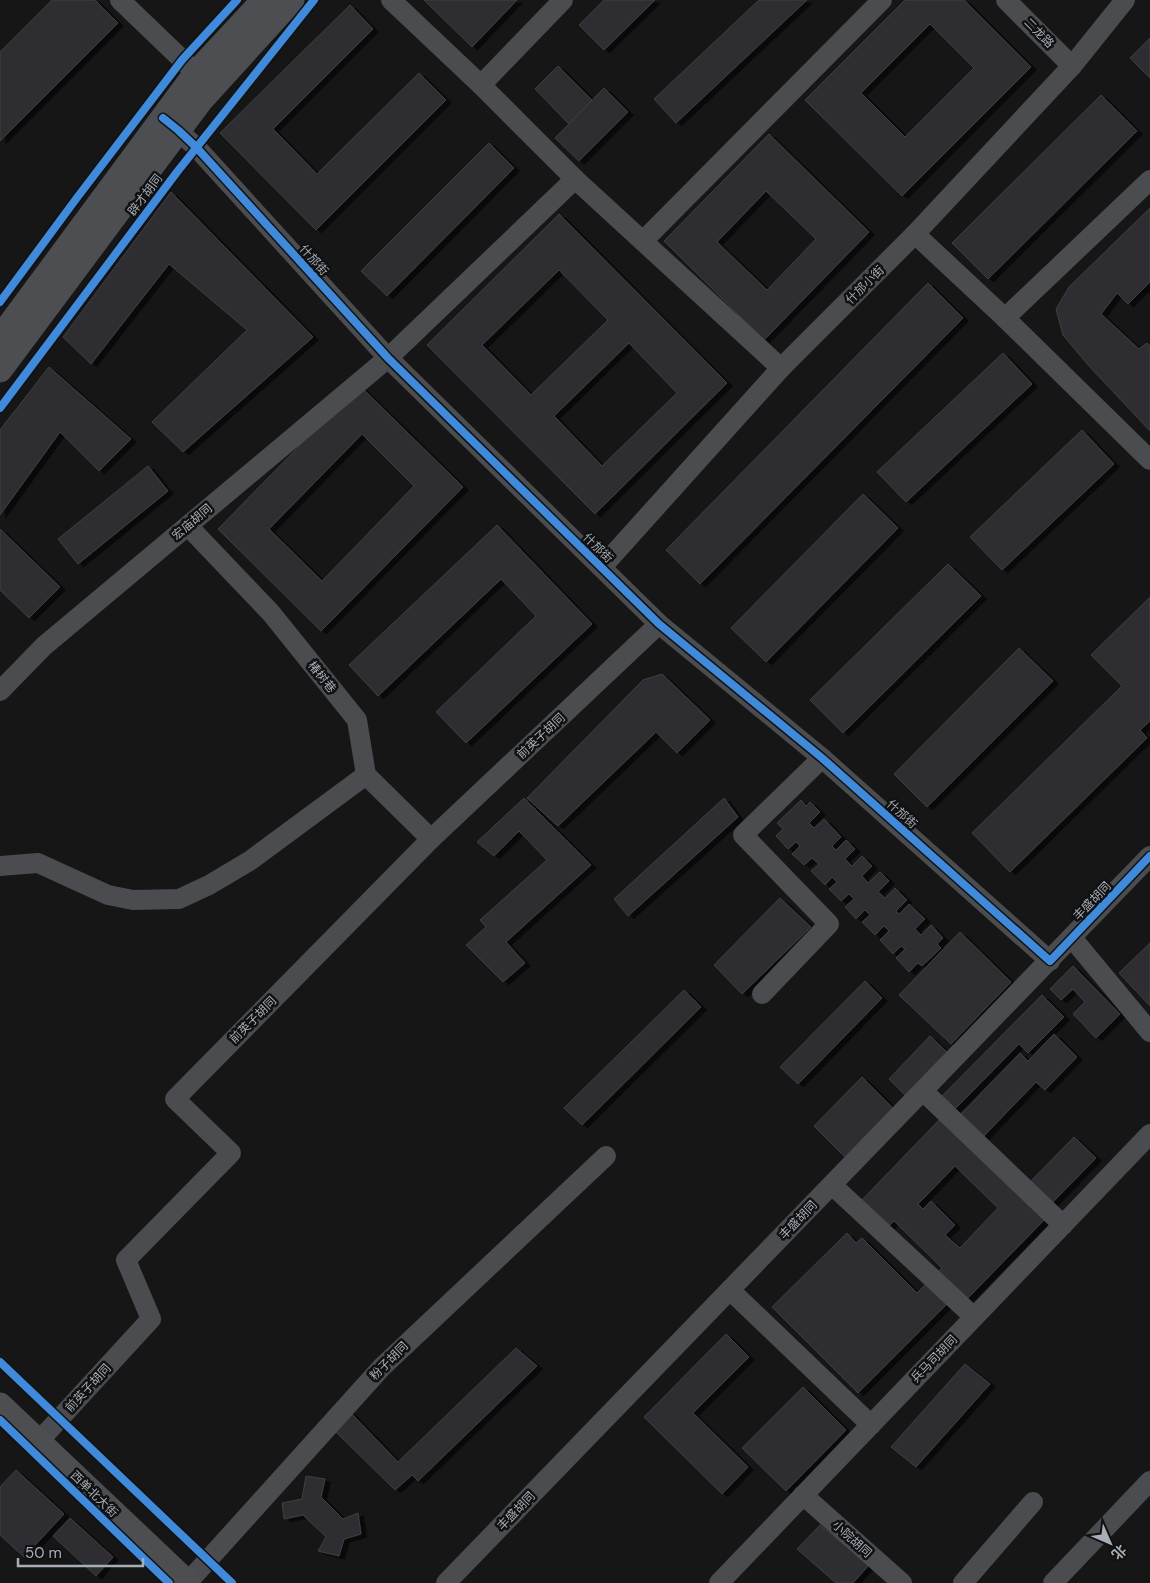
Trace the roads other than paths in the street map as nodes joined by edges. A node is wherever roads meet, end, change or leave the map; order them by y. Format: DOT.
graph roads {
  1 [pos="120,0"];
  2 [pos="264,0"];
  3 [pos="292,0"];
  4 [pos="391,0"];
  5 [pos="563,0"];
  6 [pos="882,0"];
  7 [pos="1006,0"];
  8 [pos="1125,0"];
  9 [pos="1072,66"];
  10 [pos="196,73"];
  11 [pos="481,85"];
  12 [pos="171,124"];
  13 [pos="575,179"];
  14 [pos="1150,180"];
  15 [pos="915,234"];
  16 [pos="643,241"];
  17 [pos="1006,318"];
  18 [pos="0,338"];
  19 [pos="388,358"];
  20 [pos="781,368"];
  21 [pos="0,370"];
  22 [pos="1150,460"];
  23 [pos="188,526"];
  24 [pos="602,567"];
  25 [pos="659,624"];
  26 [pos="0,691"];
  27 [pos="822,758"];
  28 [pos="366,774"];
  29 [pos="431,839"];
  30 [pos="1150,856"];
  31 [pos="0,866"];
  32 [pos="1072,938"];
  33 [pos="1050,960"];
  34 [pos="762,994"];
  35 [pos="1150,1032"];
  36 [pos="923,1091"];
  37 [pos="1148,1141"];
  38 [pos="606,1156"];
  39 [pos="832,1185"];
  40 [pos="1063,1225"];
  41 [pos="730,1290"];
  42 [pos="974,1317"];
  43 [pos="0,1405"];
  44 [pos="870,1425"];
  45 [pos="39,1441"];
  46 [pos="1150,1481"];
  47 [pos="803,1495"];
  48 [pos="1033,1502"];
  49 [pos="188,1583"];
  50 [pos="446,1583"];
  51 [pos="719,1583"];
  52 [pos="902,1583"];
  53 [pos="962,1583"];
  54 [pos="1053,1583"];
  1 -- 10 [label="street"];
  2 -- 10 [label="main road, 辟才胡同"];
  3 -- 12 [label="main road, 辟才胡同"];
  4 -- 11 [label="street"];
  5 -- 11 [label="street"];
  6 -- 16 [label="street"];
  7 -- 9 [label="street, 二龙路"];
  8 -- 9 [label="street, 什邡小街"];
  9 -- 15 [label="street, 什邡小街"];
  10 -- 12 [label="main road, 辟才胡同"];
  11 -- 13 [label="street"];
  12 -- 18 [label="main road, 辟才胡同"];
  12 -- 19 [label="street, 什邡街"];
  12 -- 21 [label="main road, 辟才胡同"];
  13 -- 16 [label="street"];
  13 -- 19 [label="street, 宏庙胡同"];
  14 -- 17 [label="street"];
  15 -- 17 [label="street"];
  15 -- 20 [label="street, 什邡小街"];
  16 -- 20 [label="street"];
  17 -- 22 [label="street"];
  19 -- 23 [label="street, 宏庙胡同"];
  19 -- 24 [label="street, 什邡街"];
  20 -- 24 [label="street, 什邡小街"];
  23 -- 26 [label="street, 宏庙胡同"];
  23 -- 28 [label="street, 椿树巷"];
  24 -- 25 [label="street, 什邡街"];
  25 -- 27 [label="street, 什邡街"];
  25 -- 29 [label="street, 前英子胡同"];
  27 -- 33 [label="street, 什邡街"];
  27 -- 34 [label="street"];
  28 -- 29 [label="street"];
  28 -- 31 [label="street"];
  29 -- 45 [label="street, 前英子胡同"];
  30 -- 32 [label="street, 丰盛胡同"];
  32 -- 33 [label="street, 丰盛胡同"];
  32 -- 35 [label="street"];
  33 -- 36 [label="street, 丰盛胡同"];
  36 -- 39 [label="street, 丰盛胡同"];
  36 -- 40 [label="street"];
  37 -- 40 [label="street, 兵马司胡同"];
  38 -- 49 [label="street, 粉子胡同"];
  39 -- 41 [label="street, 丰盛胡同"];
  39 -- 42 [label="street"];
  40 -- 42 [label="street, 兵马司胡同"];
  41 -- 44 [label="street"];
  41 -- 50 [label="street, 丰盛胡同"];
  42 -- 44 [label="street, 兵马司胡同"];
  43 -- 45 [label="main road, 西单北大街"];
  44 -- 47 [label="street, 兵马司胡同"];
  45 -- 49 [label="main road, 西单北大街"];
  46 -- 54 [label="street"];
  47 -- 51 [label="street, 兵马司胡同"];
  47 -- 52 [label="street, 小院胡同"];
  48 -- 53 [label="street"];
}
